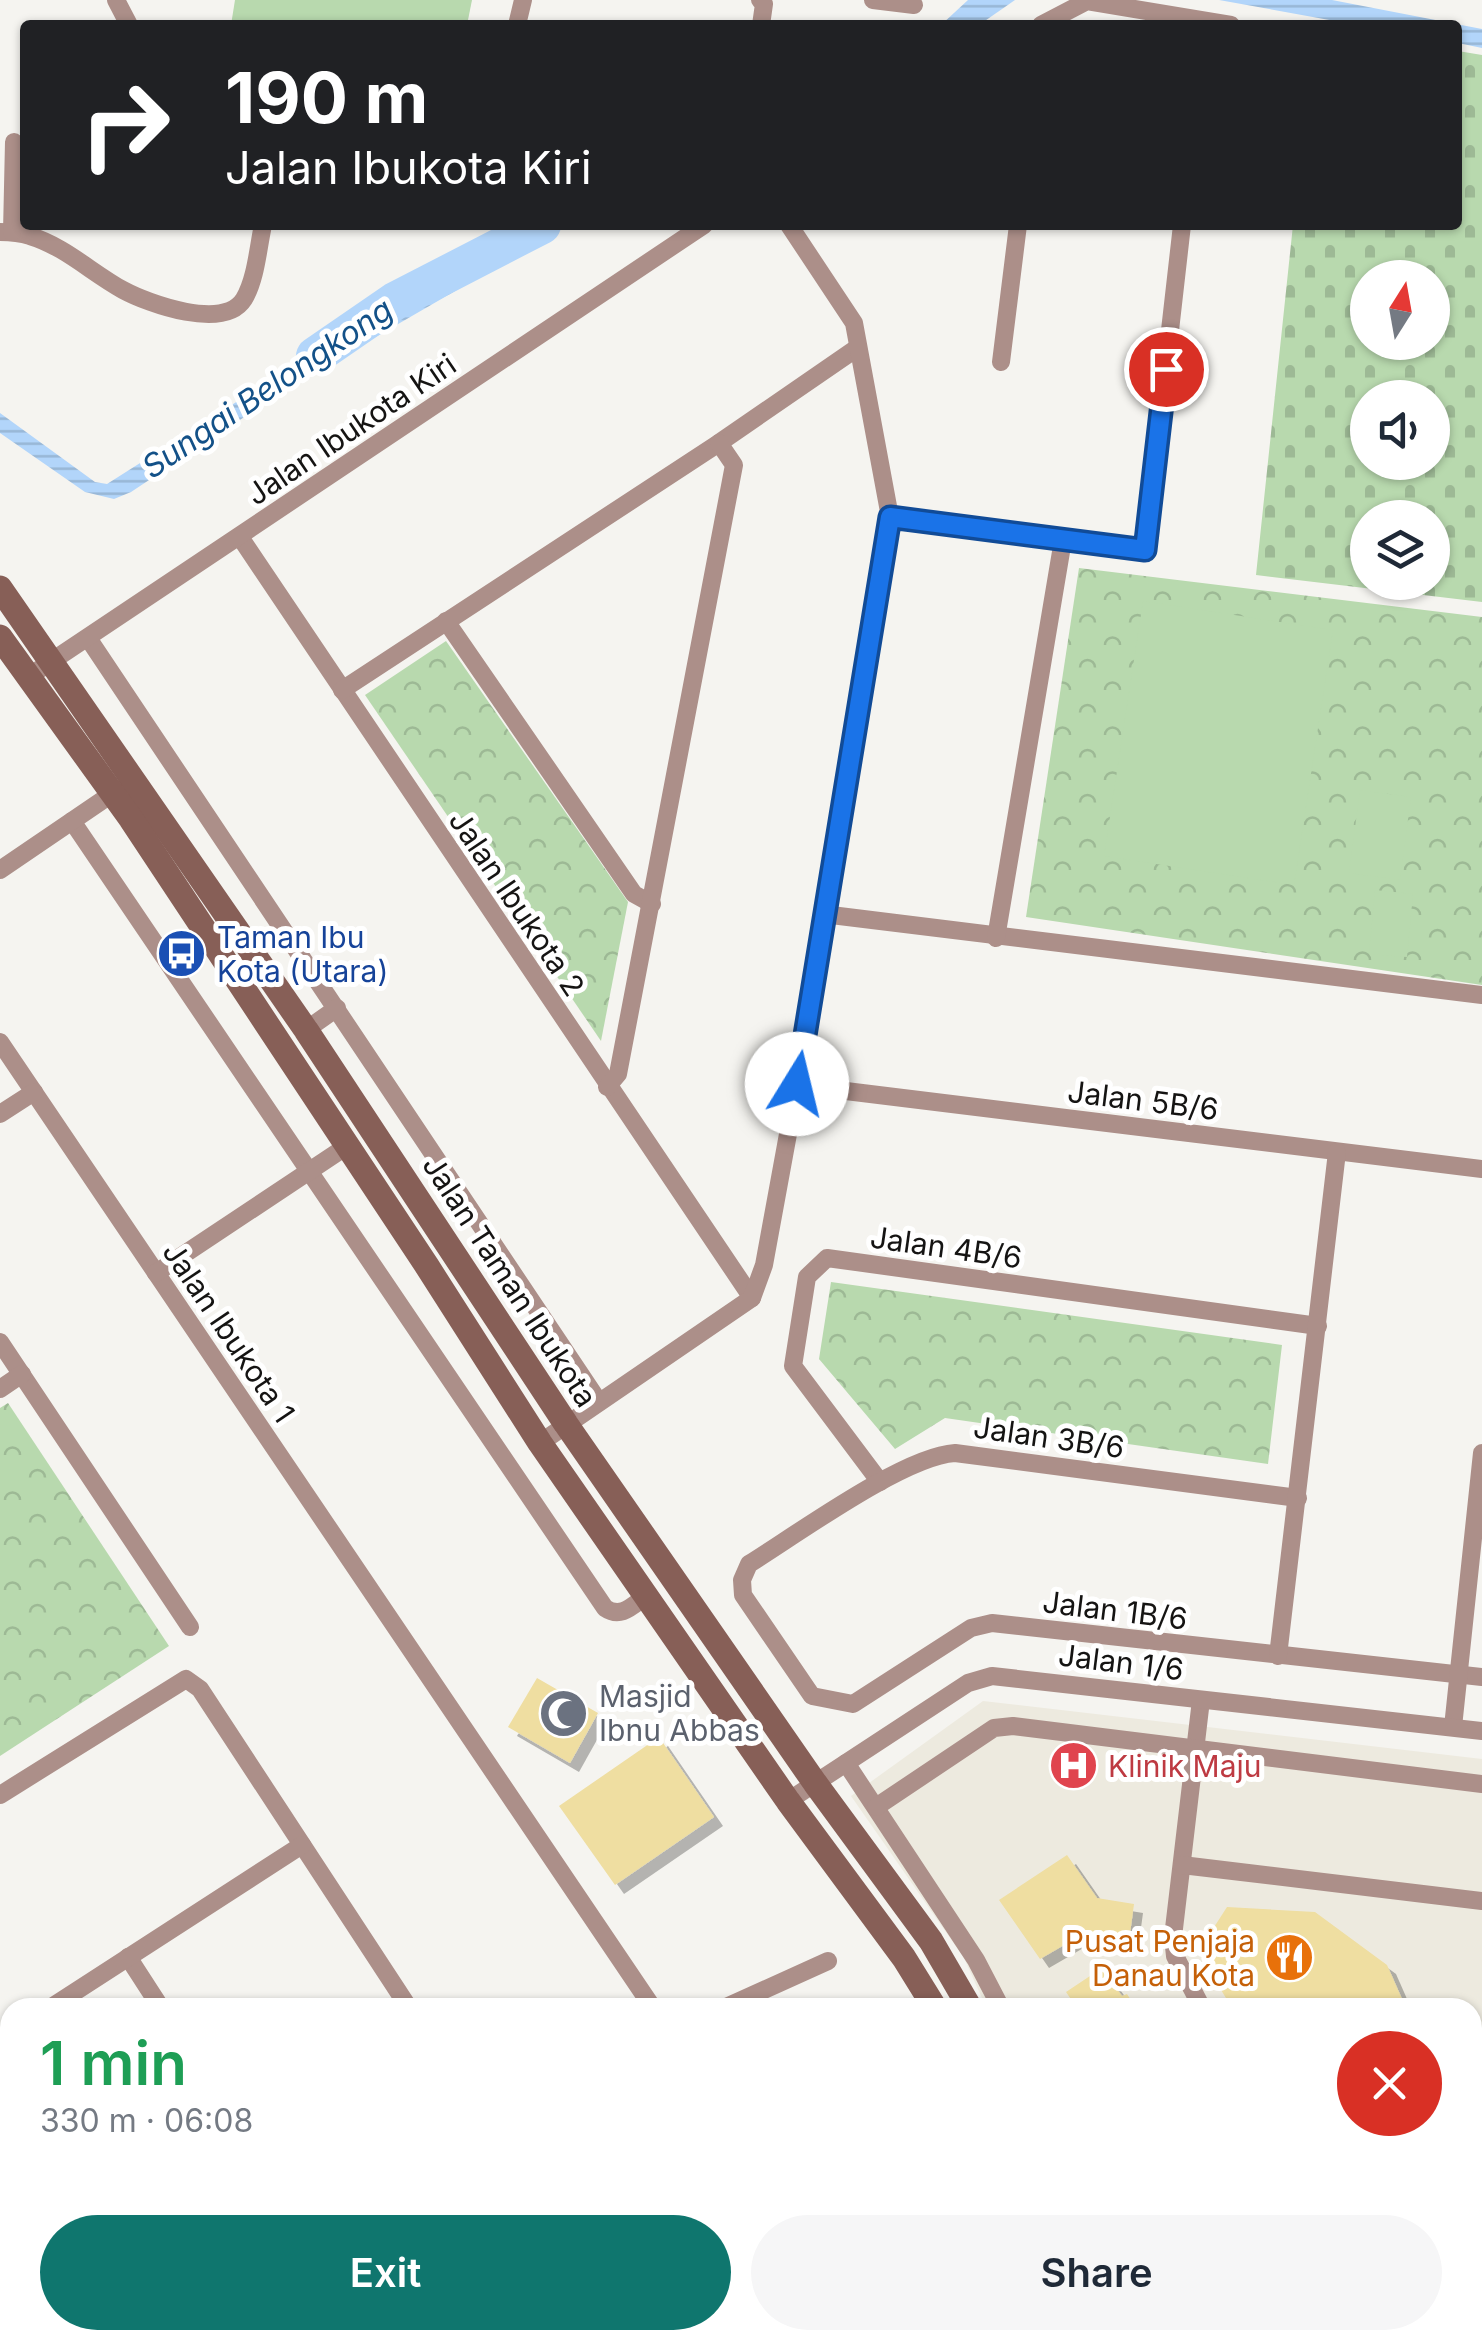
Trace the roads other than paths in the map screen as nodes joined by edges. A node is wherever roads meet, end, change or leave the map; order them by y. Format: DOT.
graph roads {
  1 [pos="873,0"];
  2 [pos="914,5"];
  3 [pos="1051,20"];
  4 [pos="1194,20"];
  5 [pos="14,142"];
  6 [pos="262,230"];
  7 [pos="697,230"];
  8 [pos="791,230"];
  9 [pos="1017,230"];
  10 [pos="1181,230"];
  11 [pos="6,232"];
  12 [pos="857,348"];
  13 [pos="1000,362"];
  14 [pos="719,444"];
  15 [pos="890,517"];
  16 [pos="240,537"];
  17 [pos="1063,540"];
  18 [pos="0,588"];
  19 [pos="446,621"];
  20 [pos="0,636"];
  21 [pos="88,638"];
  22 [pos="51,662"];
  23 [pos="28,677"];
  24 [pos="342,690"];
  25 [pos="122,787"];
  26 [pos="72,821"];
  27 [pos="0,870"];
  28 [pos="652,904"];
  29 [pos="823,914"];
  30 [pos="996,938"];
  31 [pos="1482,995"];
  32 [pos="337,1008"];
  33 [pos="306,1030"];
  34 [pos="0,1042"];
  35 [pos="797,1084"];
  36 [pos="607,1087"];
  37 [pos="34,1092"];
  38 [pos="0,1114"];
  39 [pos="347,1146"];
  40 [pos="1336,1152"];
  41 [pos="1482,1170"];
  42 [pos="309,1171"];
  43 [pos="156,1273"];
  44 [pos="752,1298"];
  45 [pos="1318,1326"];
  46 [pos="0,1342"];
  47 [pos="22,1374"];
  48 [pos="0,1388"];
  49 [pos="599,1402"];
  50 [pos="566,1424"];
  51 [pos="540,1442"];
  52 [pos="1482,1454"];
  53 [pos="880,1482"];
  54 [pos="1298,1498"];
  55 [pos="1479,1499"];
  56 [pos="646,1596"];
  57 [pos="190,1626"];
  58 [pos="1278,1656"];
  59 [pos="784,1657"];
  60 [pos="1459,1674"];
  61 [pos="1482,1677"];
  62 [pos="1202,1700"];
  63 [pos="1453,1727"];
  64 [pos="1482,1731"];
  65 [pos="1195,1749"];
  66 [pos="846,1763"];
  67 [pos="815,1783"];
  68 [pos="1482,1784"];
  69 [pos="0,1796"];
  70 [pos="788,1801"];
  71 [pos="876,1808"];
  72 [pos="302,1844"];
  73 [pos="1182,1865"];
  74 [pos="1482,1901"];
  75 [pos="128,1958"];
  76 [pos="828,1961"];
  77 [pos="66,1998"];
  78 [pos="154,1998"];
  79 [pos="403,1998"];
  80 [pos="647,1998"];
  81 [pos="746,1998"];
  82 [pos="929,1998"];
  83 [pos="964,1998"];
  84 [pos="995,1998"];
  85 [pos="1197,1998"];
  1 -- 2 [label="street"];
  3 -- 4 [label="street"];
  5 -- 11 [label="street"];
  6 -- 11 [label="street"];
  7 -- 16 [label="street, Jalan Ibukota Kiri"];
  8 -- 12 [label="street"];
  9 -- 13 [label="street"];
  10 -- 17 [label="street"];
  12 -- 14 [label="street"];
  12 -- 15 [label="street"];
  14 -- 19 [label="street"];
  14 -- 28 [label="street"];
  15 -- 17 [label="street"];
  15 -- 29 [label="street"];
  16 -- 21 [label="street, Jalan Ibukota Kiri"];
  16 -- 24 [label="street, Jalan Ibukota 2"];
  17 -- 30 [label="street"];
  18 -- 22 [label="main road, Jalan Taman Ibukota"];
  19 -- 24 [label="street"];
  19 -- 28 [label="street"];
  20 -- 23 [label="main road, Jalan Taman Ibukota"];
  21 -- 22 [label="street, Jalan Ibukota Kiri"];
  21 -- 32 [label="street"];
  22 -- 23 [label="street, Jalan Ibukota Kiri"];
  22 -- 25 [label="main road, Jalan Taman Ibukota"];
  23 -- 25 [label="main road, Jalan Taman Ibukota"];
  24 -- 36 [label="street, Jalan Ibukota 2"];
  25 -- 26 [label="street"];
  25 -- 33 [label="main road, Jalan Taman Ibukota"];
  25 -- 39 [label="main road, Jalan Taman Ibukota"];
  26 -- 27 [label="street"];
  26 -- 42 [label="street"];
  28 -- 36 [label="street"];
  29 -- 30 [label="street"];
  29 -- 35 [label="street"];
  30 -- 31 [label="street"];
  32 -- 33 [label="street"];
  32 -- 49 [label="street"];
  33 -- 50 [label="main road, Jalan Taman Ibukota"];
  34 -- 37 [label="street, Jalan Ibukota 1"];
  35 -- 40 [label="street, Jalan 5B/6"];
  35 -- 44 [label="street"];
  36 -- 44 [label="street, Jalan Ibukota 2"];
  37 -- 38 [label="street"];
  37 -- 43 [label="street, Jalan Ibukota 1"];
  39 -- 42 [label="street"];
  39 -- 51 [label="main road, Jalan Taman Ibukota"];
  40 -- 41 [label="street, Jalan 5B/6"];
  40 -- 45 [label="street"];
  42 -- 43 [label="street"];
  42 -- 56 [label="street"];
  43 -- 80 [label="street, Jalan Ibukota 1"];
  44 -- 49 [label="street"];
  45 -- 53 [label="street, Jalan 4B/6"];
  45 -- 54 [label="street"];
  46 -- 47 [label="street"];
  47 -- 48 [label="street"];
  47 -- 57 [label="street"];
  49 -- 50 [label="street"];
  50 -- 51 [label="street"];
  50 -- 67 [label="main road, Jalan Taman Ibukota"];
  51 -- 56 [label="main road, Jalan Taman Ibukota"];
  52 -- 55 [label="street"];
  53 -- 54 [label="street, Jalan 3B/6"];
  53 -- 59 [label="street, Jalan 3B/6"];
  54 -- 58 [label="street"];
  55 -- 60 [label="street"];
  56 -- 70 [label="main road, Jalan Taman Ibukota"];
  58 -- 59 [label="street, Jalan 1B/6"];
  58 -- 60 [label="street, Jalan 1B/6"];
  60 -- 61 [label="street, Jalan 1B/6"];
  60 -- 63 [label="street"];
  62 -- 63 [label="street, Jalan 1/6"];
  62 -- 65 [label="street"];
  62 -- 66 [label="street, Jalan 1/6"];
  63 -- 64 [label="street, Jalan 1/6"];
  65 -- 68 [label="street"];
  65 -- 71 [label="street"];
  65 -- 73 [label="street"];
  66 -- 67 [label="street, Jalan 1/6"];
  66 -- 71 [label="street"];
  67 -- 70 [label="street, Jalan 1/6"];
  67 -- 83 [label="main road, Jalan Taman Ibukota"];
  69 -- 72 [label="street"];
  70 -- 82 [label="main road, Jalan Taman Ibukota"];
  71 -- 84 [label="street"];
  72 -- 75 [label="street"];
  72 -- 79 [label="street"];
  73 -- 74 [label="street"];
  73 -- 85 [label="street"];
  75 -- 77 [label="street"];
  75 -- 78 [label="street"];
  76 -- 81 [label="street"];
}
